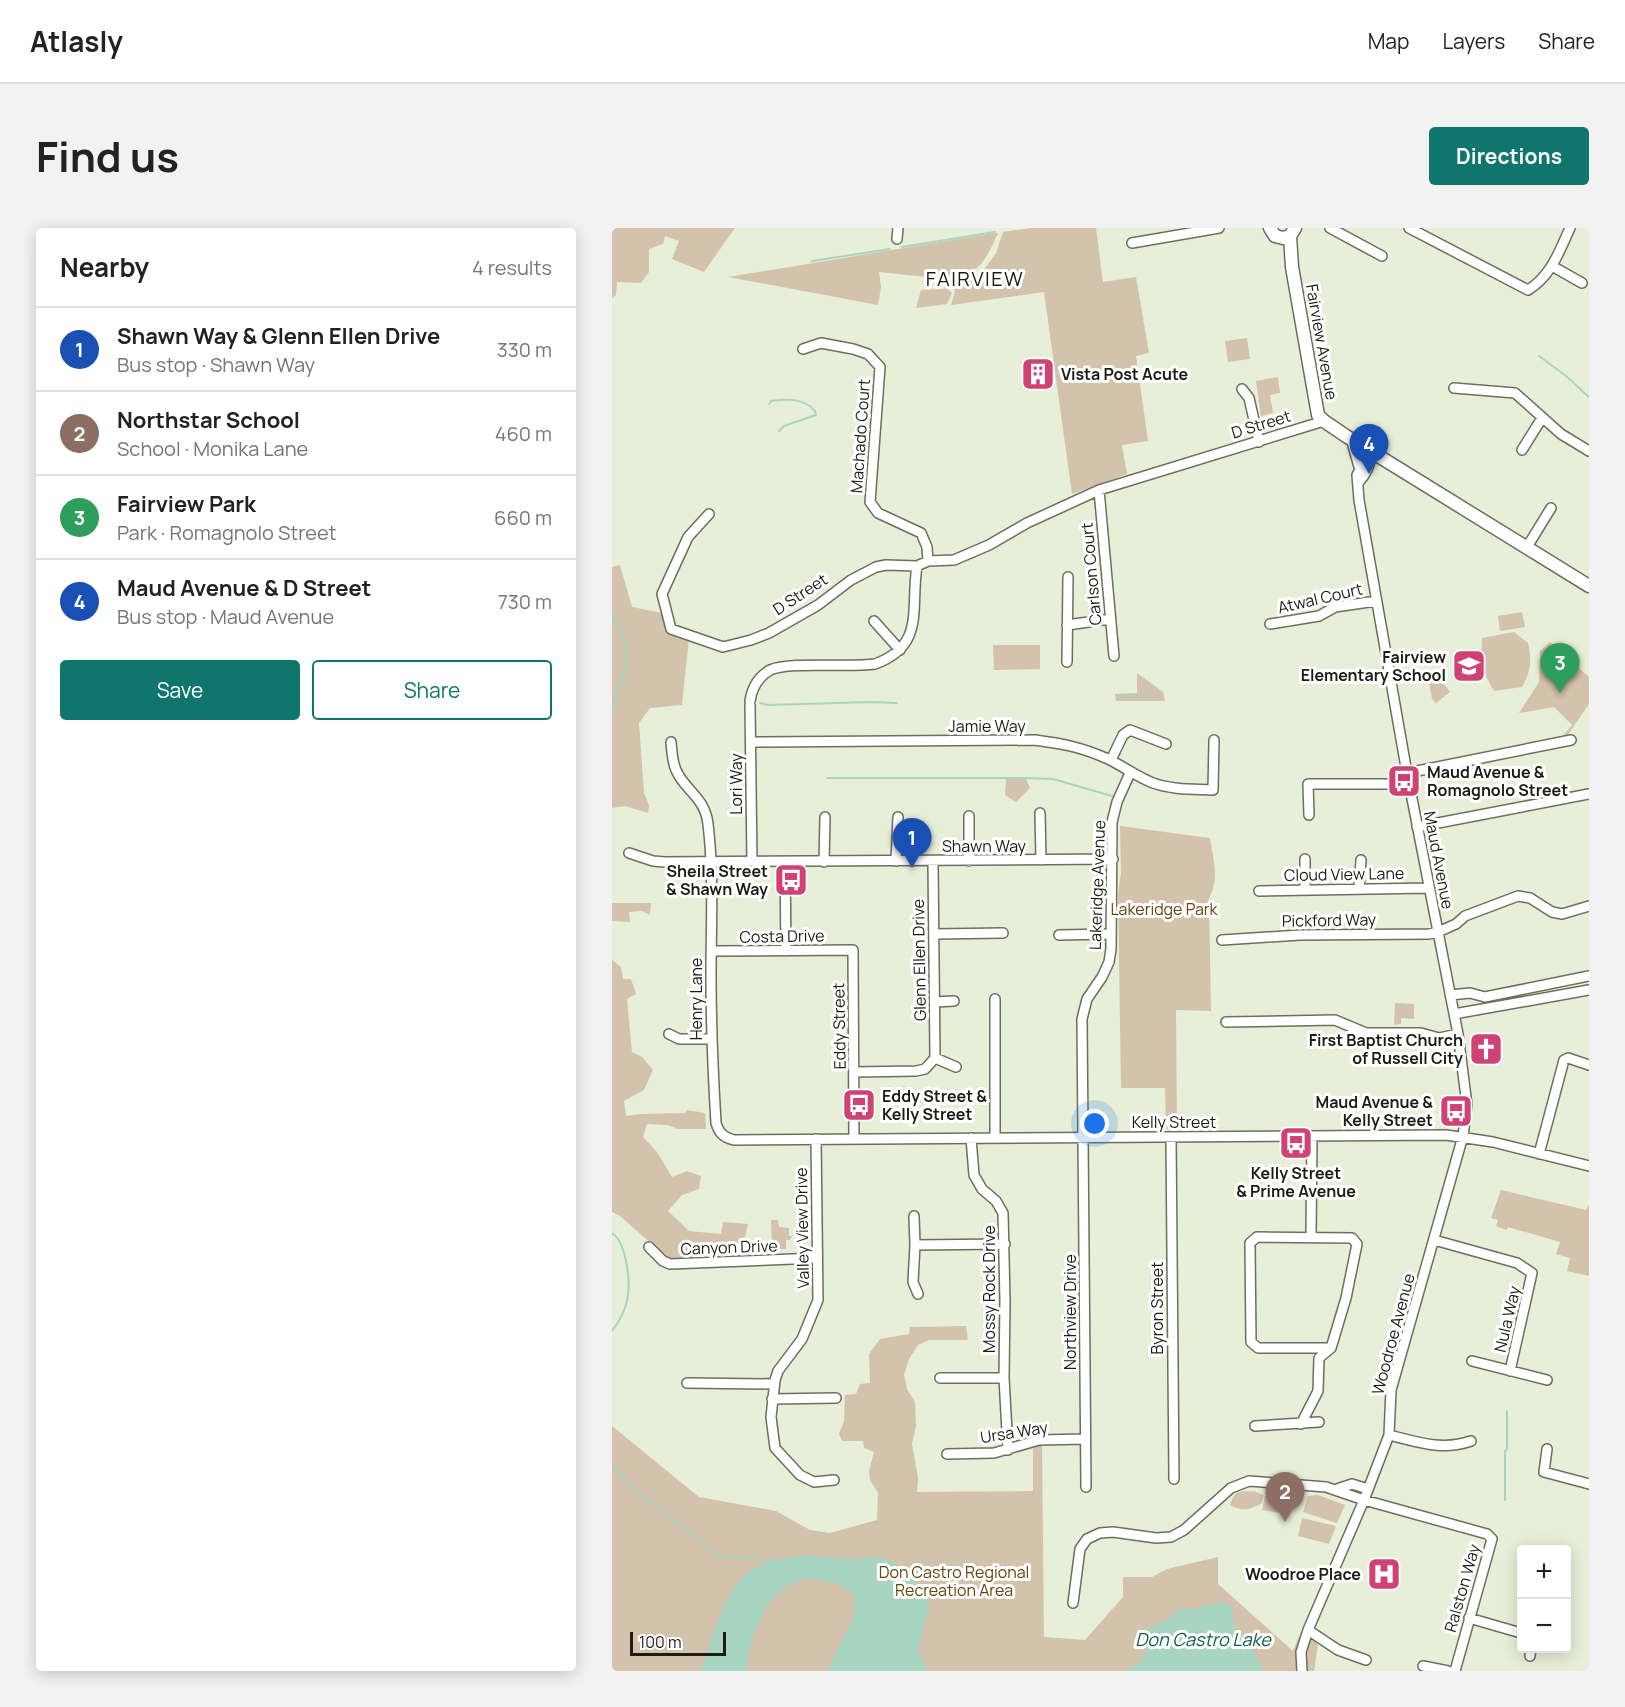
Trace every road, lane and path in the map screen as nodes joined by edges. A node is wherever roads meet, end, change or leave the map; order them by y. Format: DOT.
graph roads {
  1 [pos="898,228"];
  2 [pos="1219,228"];
  3 [pos="1269,228"];
  4 [pos="1330,228"];
  5 [pos="1409,228"];
  6 [pos="1570,228"];
  7 [pos="1289,234"];
  8 [pos="897,239"];
  9 [pos="1132,243"];
  10 [pos="1382,256"];
  11 [pos="1552,266"];
  12 [pos="1582,283"];
  13 [pos="803,349"];
  14 [pos="1454,388"];
  15 [pos="1242,389"];
  16 [pos="1542,418"];
  17 [pos="1324,421"];
  18 [pos="1353,440"];
  19 [pos="1259,442"];
  20 [pos="1370,450"];
  21 [pos="1522,450"];
  22 [pos="1589,451"];
  23 [pos="1360,465"];
  24 [pos="1359,482"];
  25 [pos="1099,490"];
  26 [pos="1551,508"];
  27 [pos="709,514"];
  28 [pos="1527,548"];
  29 [pos="928,561"];
  30 [pos="917,566"];
  31 [pos="1068,577"];
  32 [pos="1588,585"];
  33 [pos="1376,601"];
  34 [pos="1110,619"];
  35 [pos="874,621"];
  36 [pos="1270,624"];
  37 [pos="1067,625"];
  38 [pos="900,650"];
  39 [pos="1114,656"];
  40 [pos="1067,662"];
  41 [pos="1214,740"];
  42 [pos="1571,740"];
  43 [pos="671,742"];
  44 [pos="751,742"];
  45 [pos="1166,744"];
  46 [pos="1110,760"];
  47 [pos="1407,772"];
  48 [pos="1130,773"];
  49 [pos="1409,784"];
  50 [pos="1589,795"];
  51 [pos="1040,813"];
  52 [pos="1309,815"];
  53 [pos="969,816"];
  54 [pos="898,817"];
  55 [pos="825,818"];
  56 [pos="1417,827"];
  57 [pos="629,853"];
  58 [pos="1305,859"];
  59 [pos="1113,860"];
  60 [pos="1361,860"];
  61 [pos="824,861"];
  62 [pos="896,861"];
  63 [pos="933,861"];
  64 [pos="969,861"];
  65 [pos="1041,861"];
  66 [pos="711,862"];
  67 [pos="752,862"];
  68 [pos="785,862"];
  69 [pos="1305,888"];
  70 [pos="1359,888"];
  71 [pos="1429,888"];
  72 [pos="1259,891"];
  73 [pos="1589,906"];
  74 [pos="1438,932"];
  75 [pos="1003,933"];
  76 [pos="934,934"];
  77 [pos="1111,934"];
  78 [pos="1059,935"];
  79 [pos="1222,940"];
  80 [pos="853,950"];
  81 [pos="711,951"];
  82 [pos="786,951"];
  83 [pos="1589,976"];
  84 [pos="1589,990"];
  85 [pos="1450,995"];
  86 [pos="995,999"];
  87 [pos="935,1002"];
  88 [pos="954,1002"];
  89 [pos="1454,1014"];
  90 [pos="1226,1022"];
  91 [pos="669,1034"];
  92 [pos="1458,1034"];
  93 [pos="711,1039"];
  94 [pos="935,1058"];
  95 [pos="1589,1065"];
  96 [pos="956,1067"];
  97 [pos="854,1072"];
  98 [pos="721,1134"];
  99 [pos="1463,1136"];
  100 [pos="1171,1137"];
  101 [pos="1312,1137"];
  102 [pos="970,1138"];
  103 [pos="995,1138"];
  104 [pos="1083,1138"];
  105 [pos="816,1139"];
  106 [pos="854,1139"];
  107 [pos="1539,1154"];
  108 [pos="1589,1167"];
  109 [pos="914,1216"];
  110 [pos="1311,1236"];
  111 [pos="1434,1240"];
  112 [pos="1005,1244"];
  113 [pos="915,1245"];
  114 [pos="649,1247"];
  115 [pos="817,1258"];
  116 [pos="918,1294"];
  117 [pos="1331,1348"];
  118 [pos="1472,1361"];
  119 [pos="1510,1371"];
  120 [pos="940,1378"];
  121 [pos="1004,1378"];
  122 [pos="1547,1380"];
  123 [pos="687,1383"];
  124 [pos="774,1384"];
  125 [pos="836,1398"];
  126 [pos="772,1399"];
  127 [pos="1319,1422"];
  128 [pos="1301,1424"];
  129 [pos="1255,1426"];
  130 [pos="1389,1435"];
  131 [pos="1085,1439"];
  132 [pos="1471,1442"];
  133 [pos="1547,1449"];
  134 [pos="1008,1450"];
  135 [pos="947,1454"];
  136 [pos="1174,1479"];
  137 [pos="834,1480"];
  138 [pos="1589,1484"];
  139 [pos="1086,1487"];
  140 [pos="1368,1489"];
  141 [pos="1334,1490"];
  142 [pos="1364,1500"];
  143 [pos="1073,1603"];
  144 [pos="1469,1618"];
  145 [pos="1308,1630"];
  146 [pos="1517,1632"];
  147 [pos="1366,1660"];
  148 [pos="1423,1665"];
  149 [pos="1302,1671"];
  150 [pos="1448,1671"];
  151 [pos="1455,1671"];
  1 -- 8 [label="street"];
  2 -- 9 [label="street"];
  3 -- 7 [label="main road"];
  4 -- 10 [label="street"];
  5 -- 11 [label="street"];
  6 -- 11 [label="street"];
  7 -- 17 [label="main road, Fairview Avenue"];
  11 -- 12 [label="street"];
  13 -- 29 [label="street, Machado Court"];
  14 -- 16 [label="street"];
  15 -- 19 [label="street"];
  16 -- 21 [label="street"];
  16 -- 22 [label="street"];
  17 -- 18 [label="main road"];
  17 -- 19 [label="street, D Street"];
  18 -- 20 [label="main road"];
  18 -- 23 [label="main road"];
  19 -- 25 [label="street, D Street"];
  20 -- 23 [label="street"];
  20 -- 24 [label="street, Maud Avenue"];
  20 -- 28 [label="main road"];
  23 -- 24 [label="street, Maud Avenue"];
  24 -- 33 [label="street, Maud Avenue"];
  25 -- 29 [label="street, D Street"];
  25 -- 34 [label="street, Carlson Court"];
  26 -- 28 [label="street"];
  27 -- 30 [label="street, D Street"];
  28 -- 32 [label="main road"];
  29 -- 30 [label="street, D Street"];
  30 -- 38 [label="street"];
  31 -- 37 [label="street"];
  33 -- 36 [label="street, Atwal Court"];
  33 -- 47 [label="street, Maud Avenue"];
  34 -- 37 [label="street"];
  34 -- 39 [label="street, Carlson Court"];
  35 -- 38 [label="street"];
  37 -- 40 [label="street"];
  38 -- 44 [label="street, Lori Way"];
  41 -- 48 [label="street, Jamie Way"];
  42 -- 47 [label="street"];
  43 -- 66 [label="street, Henry Lane"];
  44 -- 46 [label="street, Jamie Way"];
  44 -- 67 [label="street, Lori Way"];
  45 -- 46 [label="street"];
  46 -- 48 [label="street, Jamie Way"];
  47 -- 49 [label="street, Maud Avenue"];
  48 -- 59 [label="street, Lakeridge Avenue"];
  49 -- 52 [label="street"];
  49 -- 56 [label="street, Maud Avenue"];
  50 -- 56 [label="street"];
  51 -- 65 [label="street"];
  53 -- 64 [label="street"];
  54 -- 62 [label="street"];
  55 -- 61 [label="street"];
  56 -- 71 [label="street, Maud Avenue"];
  57 -- 66 [label="street, Shawn Way"];
  58 -- 69 [label="street"];
  59 -- 65 [label="street, Shawn Way"];
  59 -- 77 [label="street, Lakeridge Avenue"];
  60 -- 70 [label="street"];
  61 -- 62 [label="street, Shawn Way"];
  61 -- 68 [label="street, Shawn Way"];
  62 -- 63 [label="street, Shawn Way"];
  63 -- 64 [label="street, Shawn Way"];
  63 -- 76 [label="street, Glenn Ellen Drive"];
  64 -- 65 [label="street, Shawn Way"];
  66 -- 67 [label="street, Shawn Way"];
  66 -- 81 [label="street, Henry Lane"];
  67 -- 68 [label="street, Shawn Way"];
  68 -- 82 [label="street"];
  69 -- 70 [label="street, Cloud View Lane"];
  69 -- 72 [label="street, Cloud View Lane"];
  70 -- 71 [label="street, Cloud View Lane"];
  71 -- 74 [label="street, Maud Avenue"];
  73 -- 74 [label="street"];
  74 -- 79 [label="street, Pickford Way"];
  74 -- 85 [label="street, Maud Avenue"];
  75 -- 76 [label="street"];
  76 -- 87 [label="street, Glenn Ellen Drive"];
  77 -- 78 [label="street"];
  77 -- 104 [label="street, Lakeridge Avenue"];
  80 -- 82 [label="street, Costa Drive"];
  80 -- 97 [label="street, Eddy Street"];
  81 -- 82 [label="street, Costa Drive"];
  81 -- 93 [label="street, Henry Lane"];
  83 -- 85 [label="street"];
  84 -- 89 [label="street"];
  85 -- 89 [label="street, Maud Avenue"];
  86 -- 103 [label="street"];
  87 -- 88 [label="street"];
  87 -- 94 [label="street, Glenn Ellen Drive"];
  89 -- 92 [label="street, Maud Avenue"];
  90 -- 92 [label="street"];
  91 -- 93 [label="street"];
  92 -- 99 [label="street, Maud Avenue"];
  93 -- 98 [label="street, Henry Lane"];
  94 -- 96 [label="street"];
  94 -- 97 [label="street"];
  95 -- 107 [label="street"];
  97 -- 106 [label="street, Eddy Street"];
  98 -- 105 [label="street, Kelly Street"];
  99 -- 101 [label="street, Kelly Street"];
  99 -- 107 [label="street, Kelly Street"];
  99 -- 111 [label="street, Woodroe Avenue"];
  100 -- 101 [label="street, Kelly Street"];
  100 -- 104 [label="street, Kelly Street"];
  100 -- 136 [label="street, Byron Street"];
  101 -- 110 [label="street"];
  102 -- 103 [label="street, Kelly Street"];
  102 -- 106 [label="street, Kelly Street"];
  102 -- 112 [label="street, Mossy Rock Drive"];
  103 -- 104 [label="street, Kelly Street"];
  104 -- 131 [label="street, Northview Drive"];
  105 -- 106 [label="street, Kelly Street"];
  105 -- 115 [label="street, Valley View Drive"];
  107 -- 108 [label="street, Kelly Street"];
  109 -- 113 [label="street"];
  110 -- 117 [label="street"];
  110 -- 117 [label="street"];
  111 -- 119 [label="street, Nula Way"];
  111 -- 130 [label="street, Woodroe Avenue"];
  112 -- 113 [label="street"];
  112 -- 121 [label="street, Mossy Rock Drive"];
  113 -- 116 [label="street"];
  114 -- 115 [label="street, Canyon Drive"];
  115 -- 124 [label="street, Valley View Drive"];
  117 -- 128 [label="street"];
  118 -- 119 [label="street"];
  119 -- 122 [label="street"];
  120 -- 121 [label="street"];
  121 -- 134 [label="street, Mossy Rock Drive"];
  123 -- 124 [label="street"];
  124 -- 126 [label="street, Valley View Drive"];
  125 -- 126 [label="street"];
  126 -- 137 [label="street, Valley View Drive"];
  127 -- 128 [label="street"];
  128 -- 129 [label="street"];
  130 -- 132 [label="street"];
  130 -- 140 [label="street, Woodroe Avenue"];
  131 -- 134 [label="street, Ursa Way"];
  131 -- 139 [label="street, Northview Drive"];
  133 -- 138 [label="street"];
  134 -- 135 [label="street, Ursa Way"];
  140 -- 141 [label="street"];
  140 -- 142 [label="street, Woodroe Avenue"];
  141 -- 142 [label="street"];
  141 -- 143 [label="street"];
  142 -- 144 [label="street, Ralston Way"];
  142 -- 145 [label="street, Woodroe Avenue"];
  144 -- 146 [label="street"];
  144 -- 151 [label="street, Ralston Way"];
  145 -- 147 [label="street"];
  145 -- 149 [label="street, Woodroe Avenue"];
  148 -- 150 [label="street"];
}
